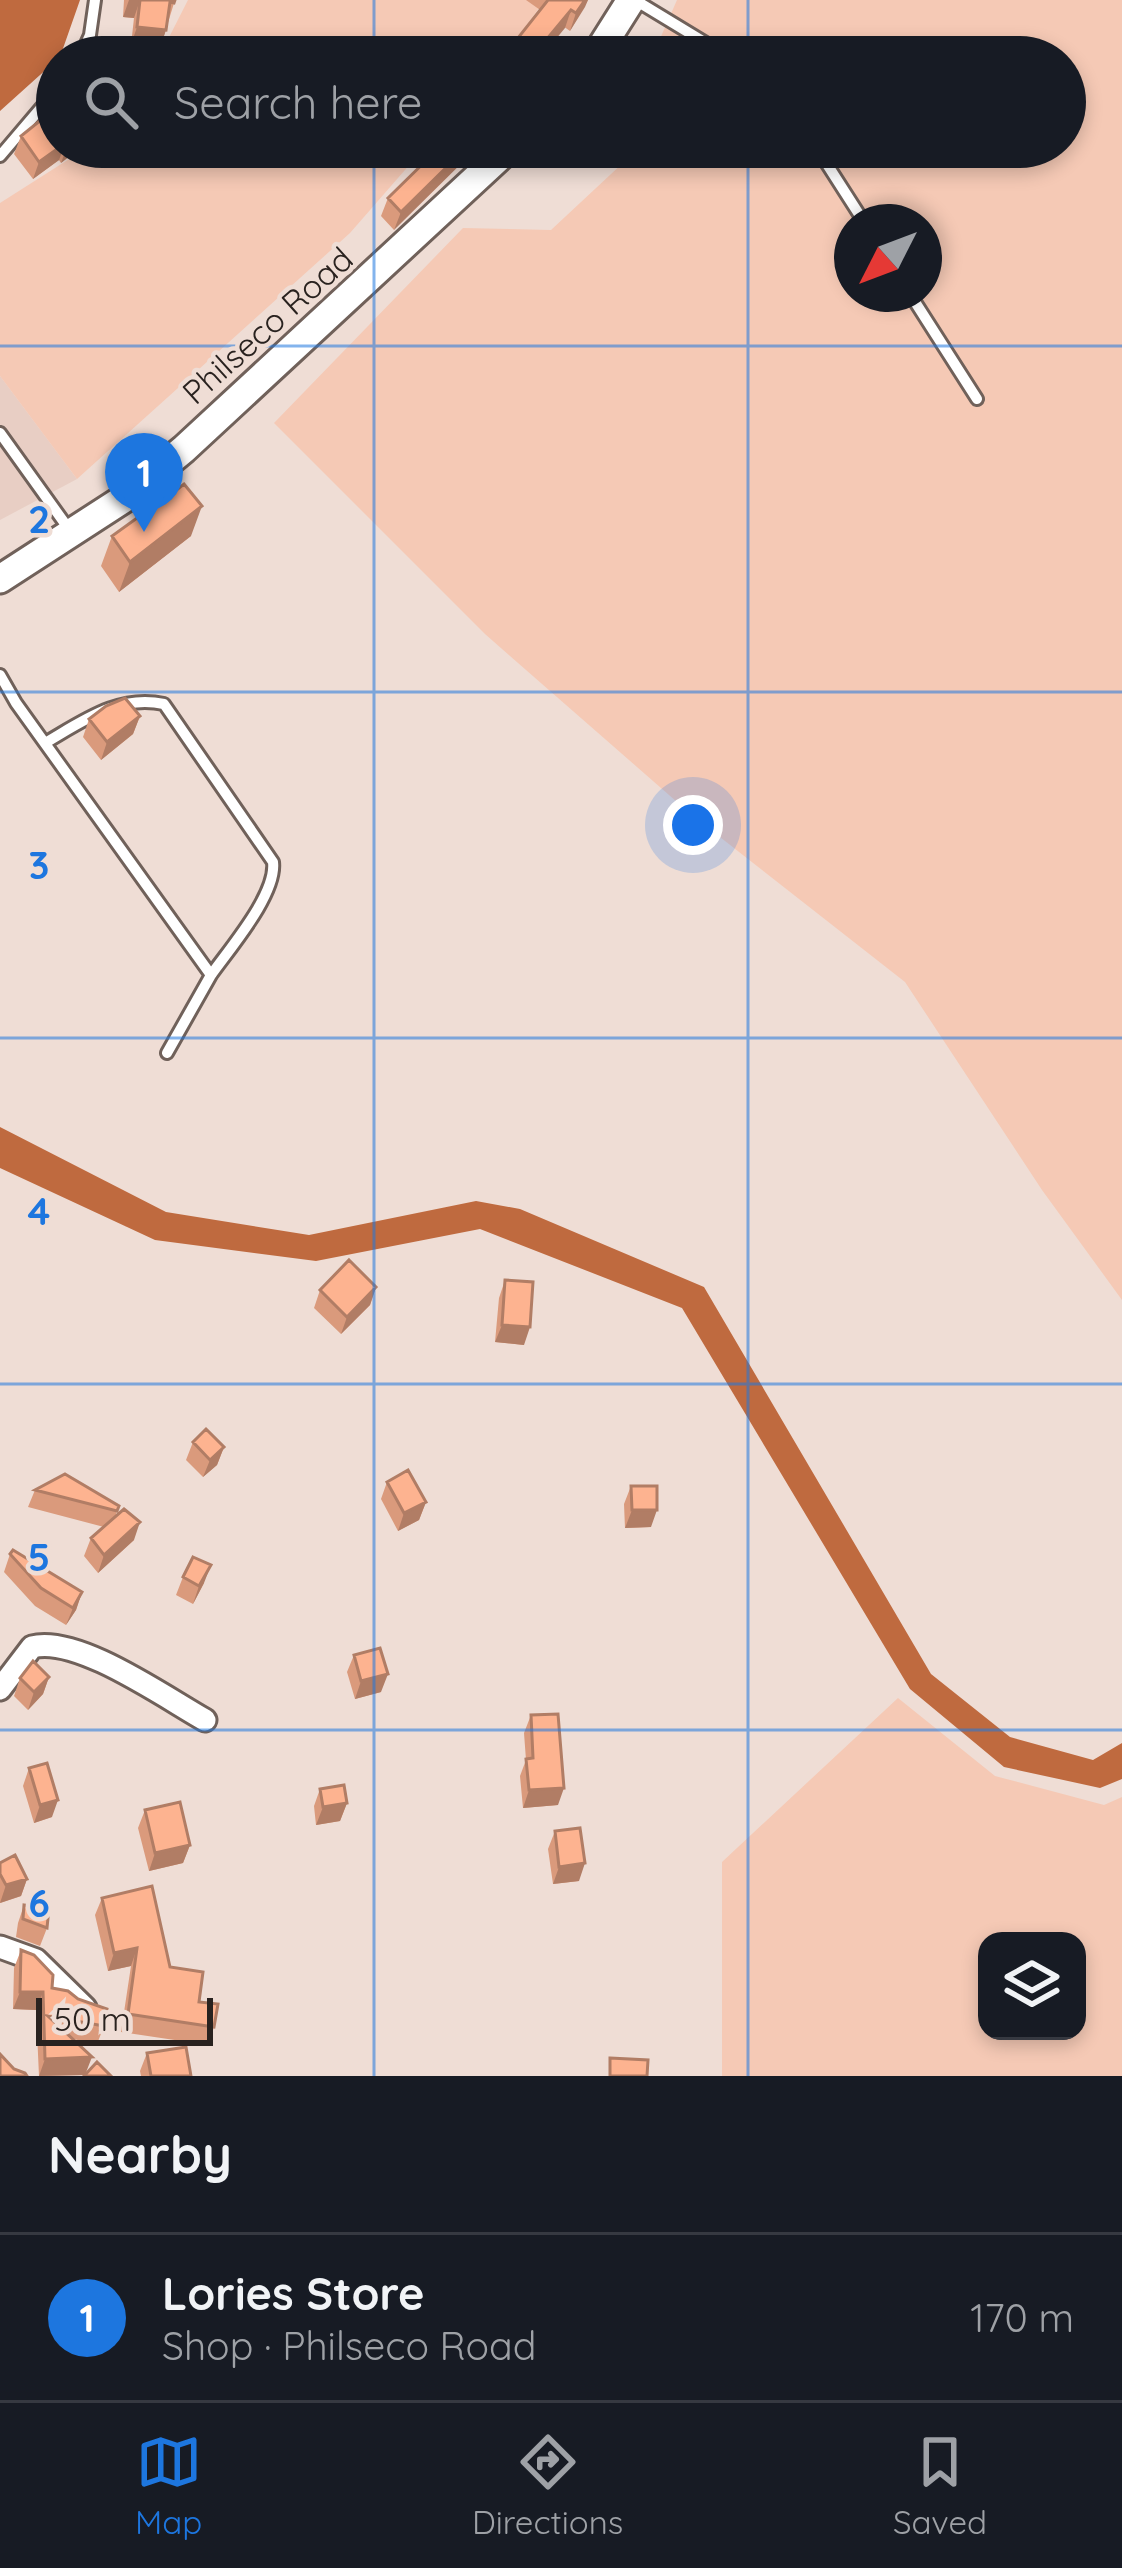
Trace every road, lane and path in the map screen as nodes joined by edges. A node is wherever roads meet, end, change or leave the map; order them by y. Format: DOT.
graph roads {
  1 [pos="95,0"];
  2 [pos="633,0"];
  3 [pos="89,36"];
  4 [pos="609,36"];
  5 [pos="694,36"];
  6 [pos="36,114"];
  7 [pos="0,156"];
  8 [pos="487,168"];
  9 [pos="829,168"];
  10 [pos="852,204"];
  11 [pos="921,312"];
  12 [pos="977,399"];
  13 [pos="0,433"];
  14 [pos="73,534"];
  15 [pos="4,568"];
  16 [pos="0,675"];
  17 [pos="45,743"];
  18 [pos="211,975"];
  19 [pos="167,1053"];
  20 [pos="0,1689"];
  21 [pos="206,1720"];
  22 [pos="0,1947"];
  23 [pos="105,2013"];
  1 -- 3 [label="lane"];
  2 -- 4 [label="street"];
  2 -- 5 [label="lane"];
  6 -- 7 [label="lane"];
  8 -- 14 [label="street, Philseco Road"];
  9 -- 10 [label="lane"];
  11 -- 12 [label="lane"];
  13 -- 14 [label="lane"];
  14 -- 15 [label="street, Philseco Road"];
  16 -- 17 [label="lane"];
  17 -- 18 [label="lane"];
  17 -- 18 [label="lane"];
  18 -- 19 [label="lane"];
  20 -- 21 [label="street"];
  22 -- 23 [label="street"];
}
